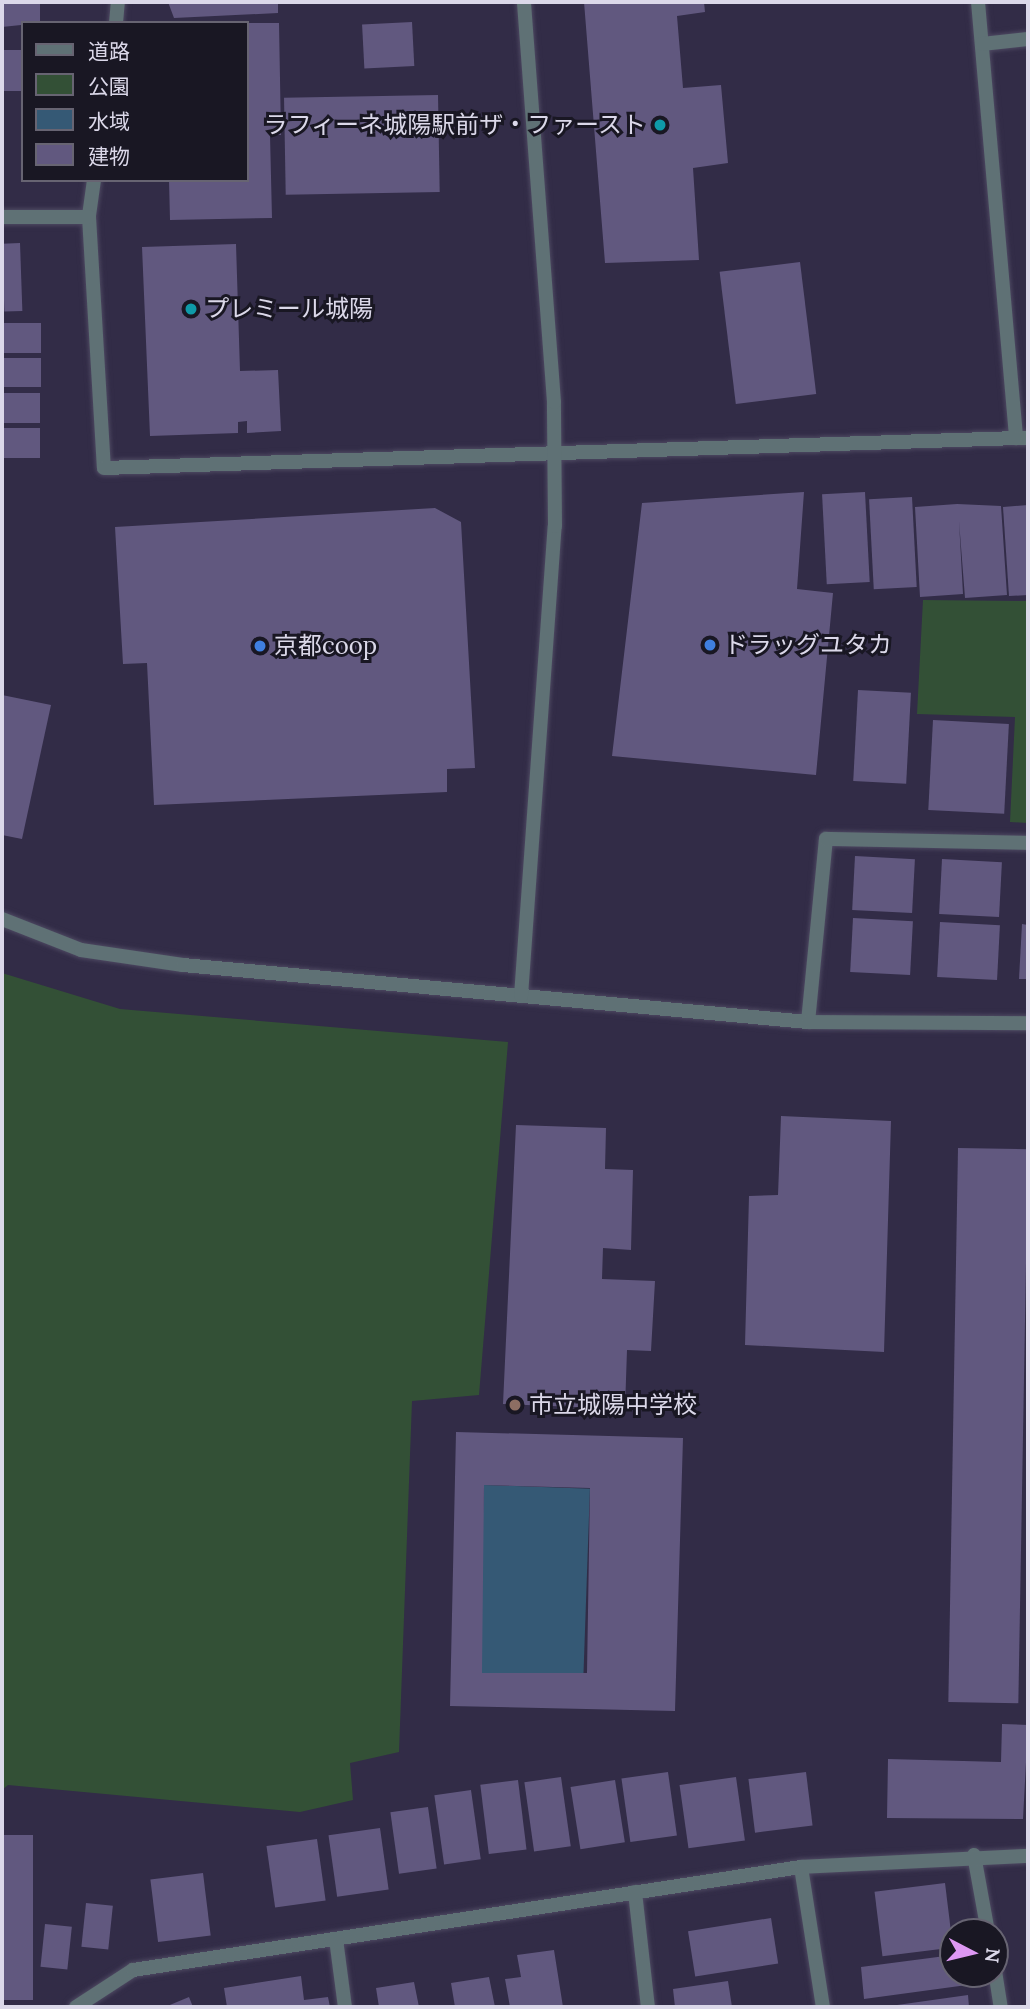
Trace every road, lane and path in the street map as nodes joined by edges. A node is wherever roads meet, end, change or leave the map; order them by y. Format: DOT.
graph roads {
  1 [pos="118,2"];
  2 [pos="524,2"];
  3 [pos="978,2"];
  4 [pos="116,21"];
  5 [pos="1028,39"];
  6 [pos="982,44"];
  7 [pos="94,182"];
  8 [pos="2,217"];
  9 [pos="89,217"];
  10 [pos="1022,438"];
  11 [pos="553,456"];
  12 [pos="1028,843"];
  13 [pos="2,919"];
  14 [pos="521,996"];
  15 [pos="808,1022"];
  16 [pos="1028,1023"];
  17 [pos="974,1855"];
  18 [pos="1028,1856"];
  19 [pos="801,1867"];
  20 [pos="635,1892"];
  21 [pos="985,1918"];
  22 [pos="335,1939"];
  23 [pos="998,1988"];
  24 [pos="76,2007"];
  25 [pos="345,2007"];
  26 [pos="648,2007"];
  27 [pos="823,2007"];
  28 [pos="1002,2007"];
  1 -- 4 [label="street"];
  2 -- 11 [label="street"];
  3 -- 6 [label="street"];
  5 -- 6 [label="street"];
  6 -- 10 [label="street"];
  7 -- 9 [label="street"];
  8 -- 9 [label="street"];
  9 -- 11 [label="street"];
  10 -- 11 [label="street"];
  11 -- 14 [label="street"];
  12 -- 15 [label="street"];
  13 -- 14 [label="street"];
  14 -- 15 [label="street"];
  15 -- 16 [label="street"];
  17 -- 18 [label="street"];
  17 -- 19 [label="street"];
  17 -- 21 [label="street"];
  19 -- 20 [label="street"];
  19 -- 27 [label="street"];
  20 -- 22 [label="street"];
  20 -- 26 [label="street"];
  22 -- 24 [label="street"];
  22 -- 25 [label="street"];
  23 -- 28 [label="street"];
}
